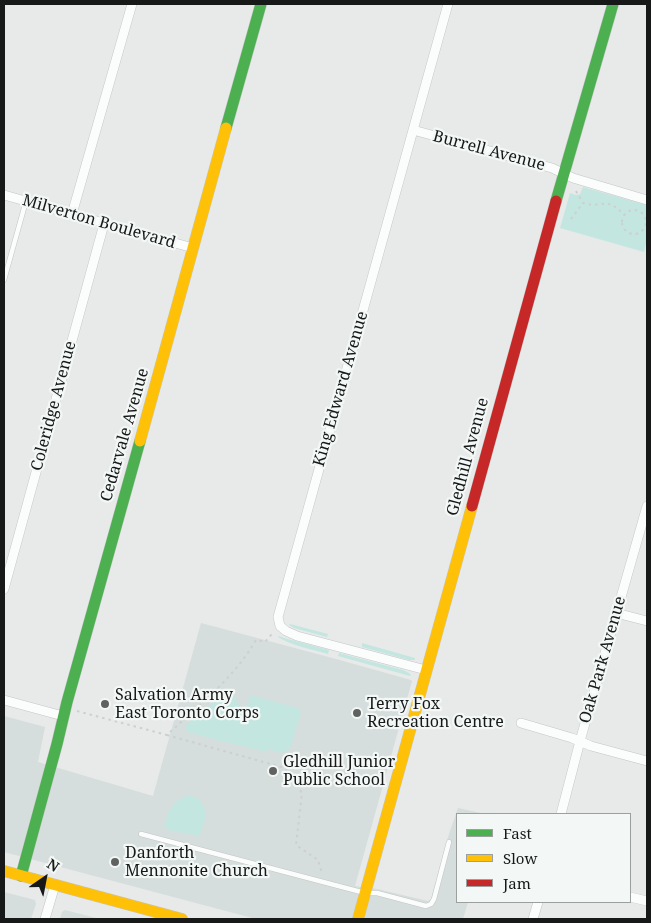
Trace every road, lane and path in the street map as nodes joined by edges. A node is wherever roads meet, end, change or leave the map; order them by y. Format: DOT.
graph roads {
  1 [pos="132,4"];
  2 [pos="262,4"];
  3 [pos="448,4"];
  4 [pos="613,4"];
  5 [pos="413,130"];
  6 [pos="564,174"];
  7 [pos="576,191"];
  8 [pos="4,195"];
  9 [pos="647,200"];
  10 [pos="26,201"];
  11 [pos="583,203"];
  12 [pos="72,214"];
  13 [pos="624,216"];
  14 [pos="571,219"];
  15 [pos="104,224"];
  16 [pos="193,248"];
  17 [pos="4,280"];
  18 [pos="647,506"];
  19 [pos="4,589"];
  20 [pos="616,613"];
  21 [pos="647,622"];
  22 [pos="272,634"];
  23 [pos="426,670"];
  24 [pos="4,700"];
  25 [pos="77,711"];
  26 [pos="64,716"];
  27 [pos="521,723"];
  28 [pos="167,735"];
  29 [pos="580,741"];
  30 [pos="647,762"];
  31 [pos="561,813"];
  32 [pos="141,834"];
  33 [pos="449,842"];
  34 [pos="4,871"];
  35 [pos="21,876"];
  36 [pos="325,882"];
  37 [pos="55,885"];
  38 [pos="365,893"];
  39 [pos="631,896"];
  40 [pos="647,901"];
  41 [pos="538,903"];
  42 [pos="45,919"];
  43 [pos="182,919"];
  44 [pos="358,919"];
  45 [pos="533,919"];
  1 -- 12 [label="street"];
  2 -- 16 [label="street, Cedarvale Avenue"];
  3 -- 5 [label="street, King Edward Avenue"];
  4 -- 6 [label="street, Gledhill Avenue"];
  5 -- 6 [label="street, Burrell Avenue"];
  5 -- 23 [label="street, King Edward Avenue"];
  6 -- 9 [label="street, Burrell Avenue"];
  6 -- 23 [label="street, Gledhill Avenue"];
  7 -- 11 [label="path"];
  8 -- 10 [label="street, Milverton Boulevard"];
  10 -- 12 [label="street, Milverton Boulevard"];
  10 -- 17 [label="lane"];
  11 -- 13 [label="path"];
  11 -- 14 [label="path"];
  12 -- 15 [label="street, Milverton Boulevard"];
  13 -- 13 [label="path"];
  15 -- 16 [label="street, Milverton Boulevard"];
  15 -- 19 [label="street, Coleridge Avenue"];
  16 -- 26 [label="street, Cedarvale Avenue"];
  18 -- 20 [label="street, Oak Park Avenue"];
  20 -- 21 [label="street"];
  20 -- 29 [label="street, Oak Park Avenue"];
  22 -- 28 [label="path"];
  23 -- 38 [label="street, Gledhill Avenue"];
  24 -- 26 [label="street"];
  25 -- 28 [label="path"];
  26 -- 35 [label="street, Cedarvale Avenue"];
  27 -- 29 [label="street"];
  28 -- 36 [label="path"];
  29 -- 30 [label="street"];
  29 -- 31 [label="street, Oak Park Avenue"];
  32 -- 36 [label="lane"];
  33 -- 38 [label="lane"];
  34 -- 35 [label="street"];
  35 -- 37 [label="street"];
  36 -- 38 [label="lane"];
  37 -- 42 [label="street"];
  37 -- 43 [label="street"];
  38 -- 44 [label="street, Gledhill Avenue"];
  39 -- 40 [label="street"];
  41 -- 45 [label="street"];
}
